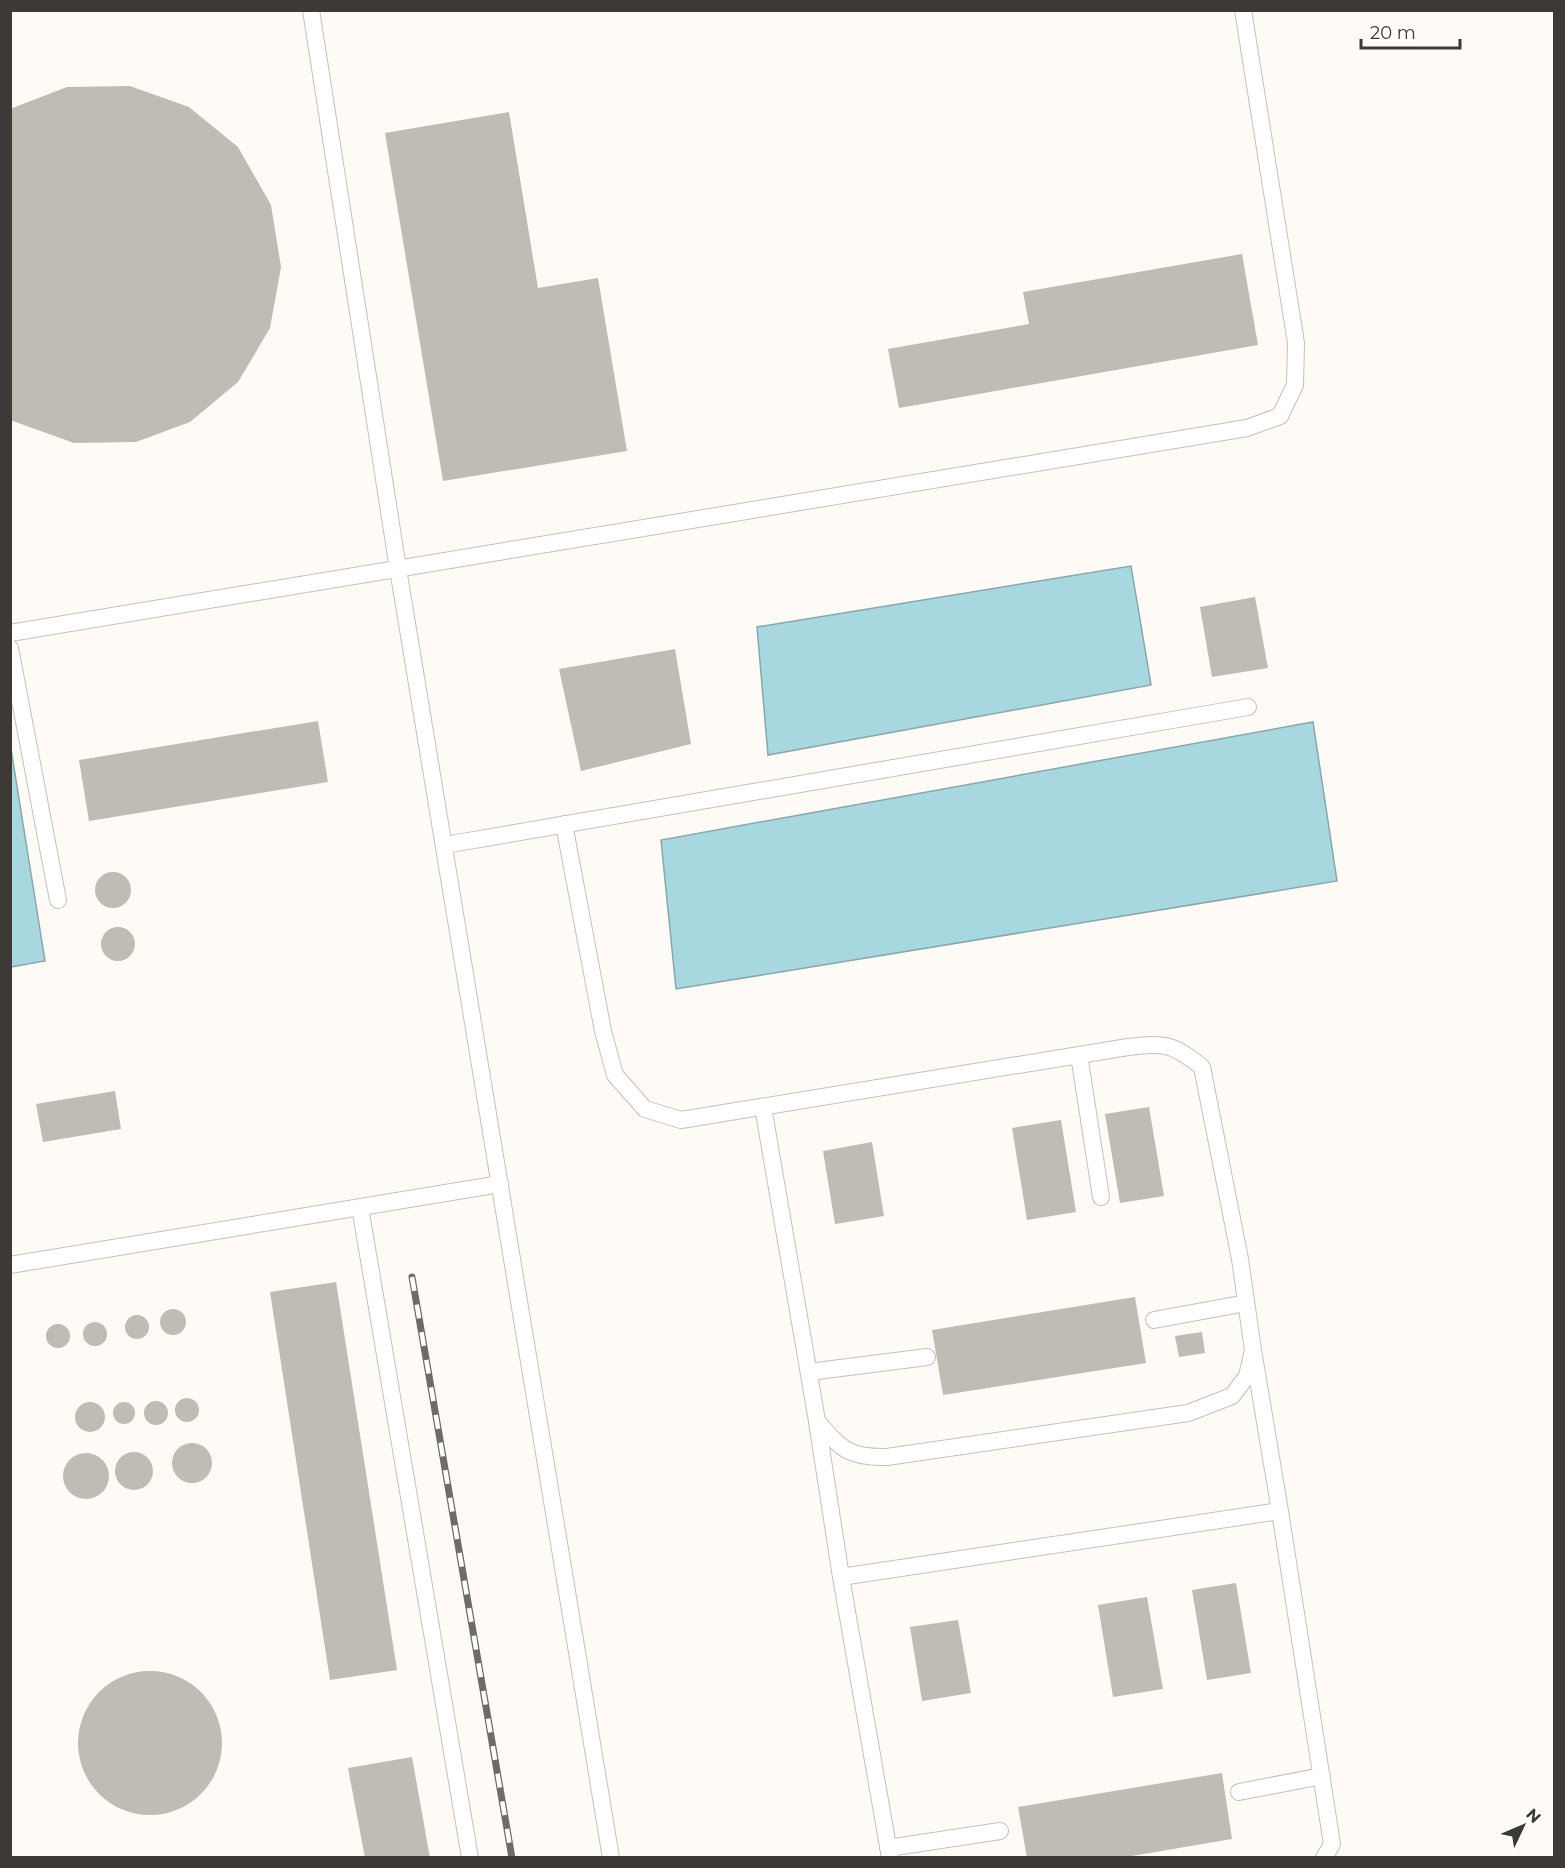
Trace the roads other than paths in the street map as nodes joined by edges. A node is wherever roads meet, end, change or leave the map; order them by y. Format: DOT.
graph roads {
  1 [pos="311,10"];
  2 [pos="1243,10"];
  3 [pos="398,569"];
  4 [pos="10,633"];
  5 [pos="10,648"];
  6 [pos="1248,707"];
  7 [pos="564,824"];
  8 [pos="445,844"];
  9 [pos="58,900"];
  10 [pos="1080,1055"];
  11 [pos="763,1107"];
  12 [pos="500,1184"];
  13 [pos="1101,1197"];
  14 [pos="360,1207"];
  15 [pos="10,1265"];
  16 [pos="1246,1303"];
  17 [pos="1154,1320"];
  18 [pos="1253,1350"];
  19 [pos="927,1358"];
  20 [pos="809,1372"];
  21 [pos="817,1421"];
  22 [pos="1280,1511"];
  23 [pos="841,1577"];
  24 [pos="1322,1776"];
  25 [pos="1239,1792"];
  26 [pos="1000,1831"];
  27 [pos="889,1852"];
  28 [pos="470,1857"];
  29 [pos="611,1857"];
  30 [pos="1324,1857"];
  1 -- 3 [label="lane"];
  2 -- 3 [label="lane"];
  3 -- 4 [label="lane"];
  3 -- 8 [label="lane"];
  5 -- 9 [label="lane"];
  6 -- 7 [label="lane"];
  7 -- 8 [label="lane"];
  7 -- 11 [label="lane"];
  8 -- 12 [label="lane"];
  10 -- 11 [label="lane"];
  10 -- 13 [label="lane"];
  10 -- 16 [label="lane"];
  11 -- 20 [label="lane"];
  12 -- 14 [label="lane"];
  12 -- 29 [label="lane"];
  14 -- 15 [label="lane"];
  14 -- 28 [label="lane"];
  16 -- 17 [label="lane"];
  16 -- 18 [label="lane"];
  18 -- 21 [label="lane"];
  18 -- 22 [label="lane"];
  19 -- 20 [label="lane"];
  20 -- 21 [label="lane"];
  21 -- 23 [label="lane"];
  22 -- 23 [label="lane"];
  22 -- 24 [label="lane"];
  23 -- 27 [label="lane"];
  24 -- 25 [label="lane"];
  24 -- 30 [label="lane"];
  26 -- 27 [label="lane"];
}
